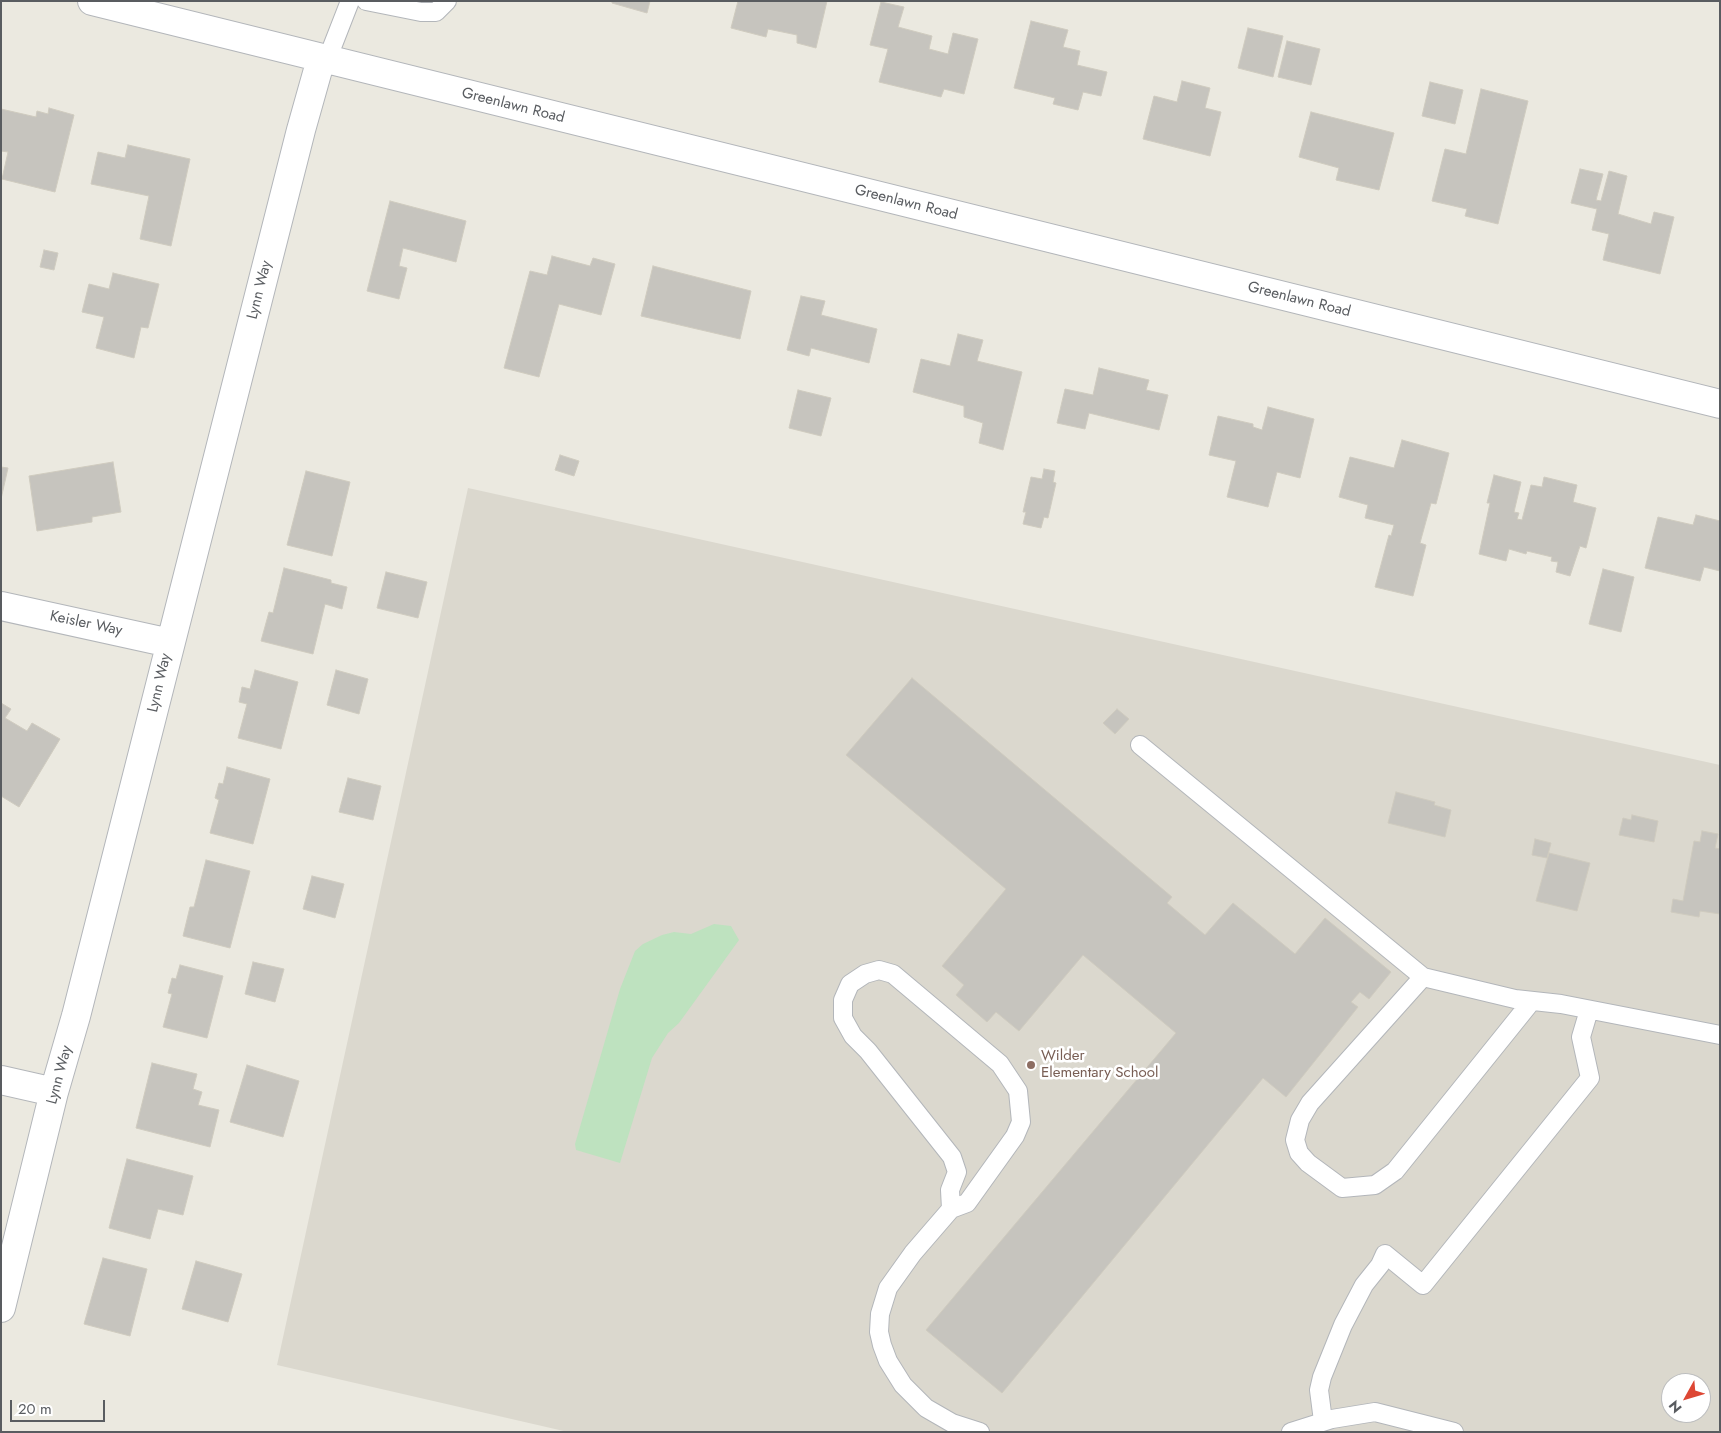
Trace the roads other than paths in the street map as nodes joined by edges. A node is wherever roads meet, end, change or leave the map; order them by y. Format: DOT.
graph roads {
  1 [pos="92,1"];
  2 [pos="350,1"];
  3 [pos="366,1"];
  4 [pos="447,1"];
  5 [pos="324,59"];
  6 [pos="1720,404"];
  7 [pos="1,606"];
  8 [pos="170,643"];
  9 [pos="1140,745"];
  10 [pos="1423,977"];
  11 [pos="1523,1001"];
  12 [pos="1589,1010"];
  13 [pos="1720,1035"];
  14 [pos="1,1080"];
  15 [pos="54,1092"];
  16 [pos="951,1209"];
  17 [pos="1,1308"];
  18 [pos="1323,1421"];
  19 [pos="980,1432"];
  20 [pos="1291,1432"];
  21 [pos="1454,1432"];
  1 -- 5 [label="street, Greenlawn Road"];
  2 -- 5 [label="lane"];
  3 -- 4 [label="lane"];
  5 -- 6 [label="street, Greenlawn Road"];
  5 -- 8 [label="street, Lynn Way"];
  7 -- 8 [label="street, Keisler Way"];
  8 -- 15 [label="street, Lynn Way"];
  9 -- 10 [label="lane"];
  10 -- 11 [label="lane"];
  10 -- 11 [label="lane"];
  11 -- 12 [label="lane"];
  12 -- 13 [label="lane"];
  12 -- 18 [label="lane"];
  14 -- 15 [label="street"];
  15 -- 17 [label="street, Lynn Way"];
  16 -- 16 [label="lane"];
  16 -- 19 [label="lane"];
  18 -- 20 [label="lane"];
  18 -- 21 [label="lane"];
}
